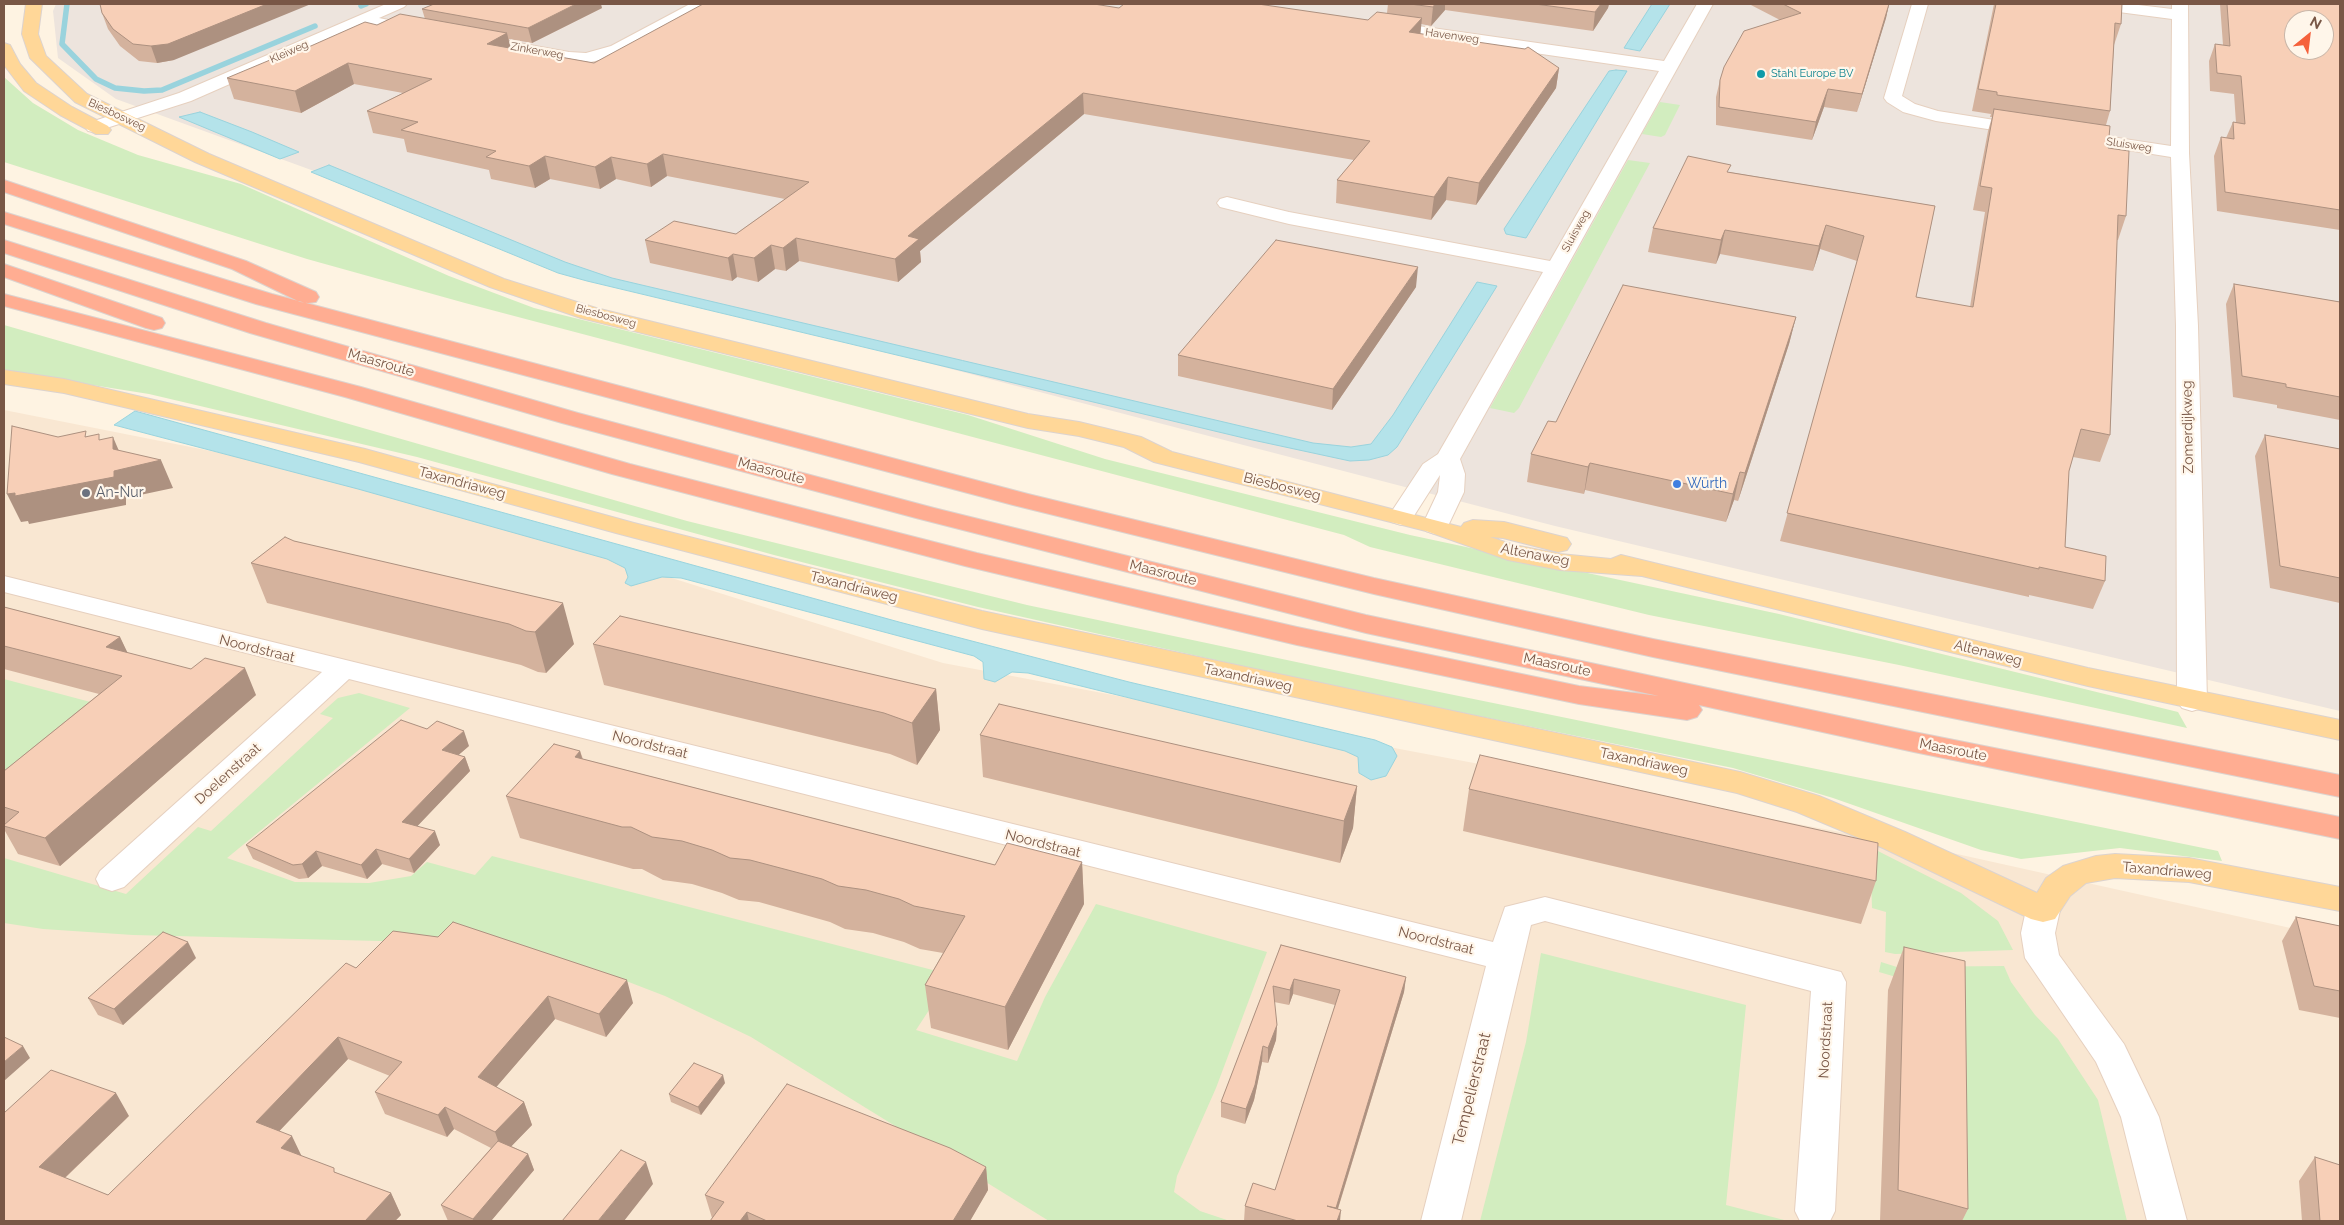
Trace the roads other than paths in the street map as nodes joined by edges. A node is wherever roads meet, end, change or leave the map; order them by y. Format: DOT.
graph roads {
  1 [pos="34,4"];
  2 [pos="399,4"];
  3 [pos="701,4"];
  4 [pos="1705,4"];
  5 [pos="1920,4"];
  6 [pos="2096,4"];
  7 [pos="2180,9"];
  8 [pos="362,20"];
  9 [pos="1372,24"];
  10 [pos="431,33"];
  11 [pos="460,38"];
  12 [pos="4,48"];
  13 [pos="1668,68"];
  14 [pos="120,118"];
  15 [pos="94,127"];
  16 [pos="2180,153"];
  17 [pos="202,158"];
  18 [pos="4,186"];
  19 [pos="1227,203"];
  20 [pos="4,218"];
  21 [pos="4,246"];
  22 [pos="1555,268"];
  23 [pos="4,270"];
  24 [pos="4,300"];
  25 [pos="382,331"];
  26 [pos="4,377"];
  27 [pos="4,391"];
  28 [pos="353,392"];
  29 [pos="131,404"];
  30 [pos="1448,459"];
  31 [pos="1401,517"];
  32 [pos="1435,526"];
  33 [pos="4,584"];
  34 [pos="343,669"];
  35 [pos="2192,700"];
  36 [pos="2340,730"];
  37 [pos="1914,742"];
  38 [pos="2340,786"];
  39 [pos="2340,828"];
  40 [pos="112,879"];
  41 [pos="2340,899"];
  42 [pos="2043,910"];
  43 [pos="1505,958"];
  44 [pos="1815,1211"];
  45 [pos="1442,1221"];
  46 [pos="2167,1221"];
  1 -- 14 [label="main road, Biesbosweg"];
  2 -- 8 [label="street, Kleiweg"];
  3 -- 11 [label="street, Zinkerweg"];
  4 -- 13 [label="street, Sluisweg"];
  5 -- 16 [label="street, Sluisweg"];
  6 -- 7 [label="street"];
  7 -- 16 [label="street"];
  8 -- 10 [label="street"];
  8 -- 14 [label="street, Kleiweg"];
  9 -- 13 [label="street, Havenweg"];
  12 -- 15 [label="main road, Biesbosweg"];
  13 -- 22 [label="street, Sluisweg"];
  14 -- 15 [label="street, Kleiweg"];
  14 -- 17 [label="main road, Biesbosweg"];
  15 -- 17 [label="main road, Biesbosweg"];
  16 -- 35 [label="street, Zomerdijkweg"];
  17 -- 31 [label="main road, Biesbosweg"];
  18 -- 25 [label="highway"];
  19 -- 22 [label="street"];
  20 -- 25 [label="highway"];
  21 -- 37 [label="highway, Maasroute"];
  22 -- 30 [label="street, Sluisweg"];
  23 -- 28 [label="highway"];
  24 -- 28 [label="highway"];
  25 -- 38 [label="highway"];
  26 -- 29 [label="main road"];
  27 -- 29 [label="main road"];
  28 -- 37 [label="highway"];
  29 -- 42 [label="main road, Taxandriaweg"];
  30 -- 31 [label="street, Sluisweg"];
  30 -- 32 [label="street"];
  31 -- 32 [label="main road, Altenaweg"];
  32 -- 35 [label="main road, Altenaweg"];
  33 -- 34 [label="street, Noordstraat"];
  34 -- 40 [label="street, Doelenstraat"];
  34 -- 43 [label="street, Noordstraat"];
  35 -- 36 [label="main road, Altenaweg"];
  37 -- 39 [label="highway, Maasroute"];
  41 -- 42 [label="main road, Taxandriaweg"];
  42 -- 46 [label="street"];
  43 -- 44 [label="street, Noordstraat"];
  43 -- 45 [label="street, Tempelierstraat"];
}
